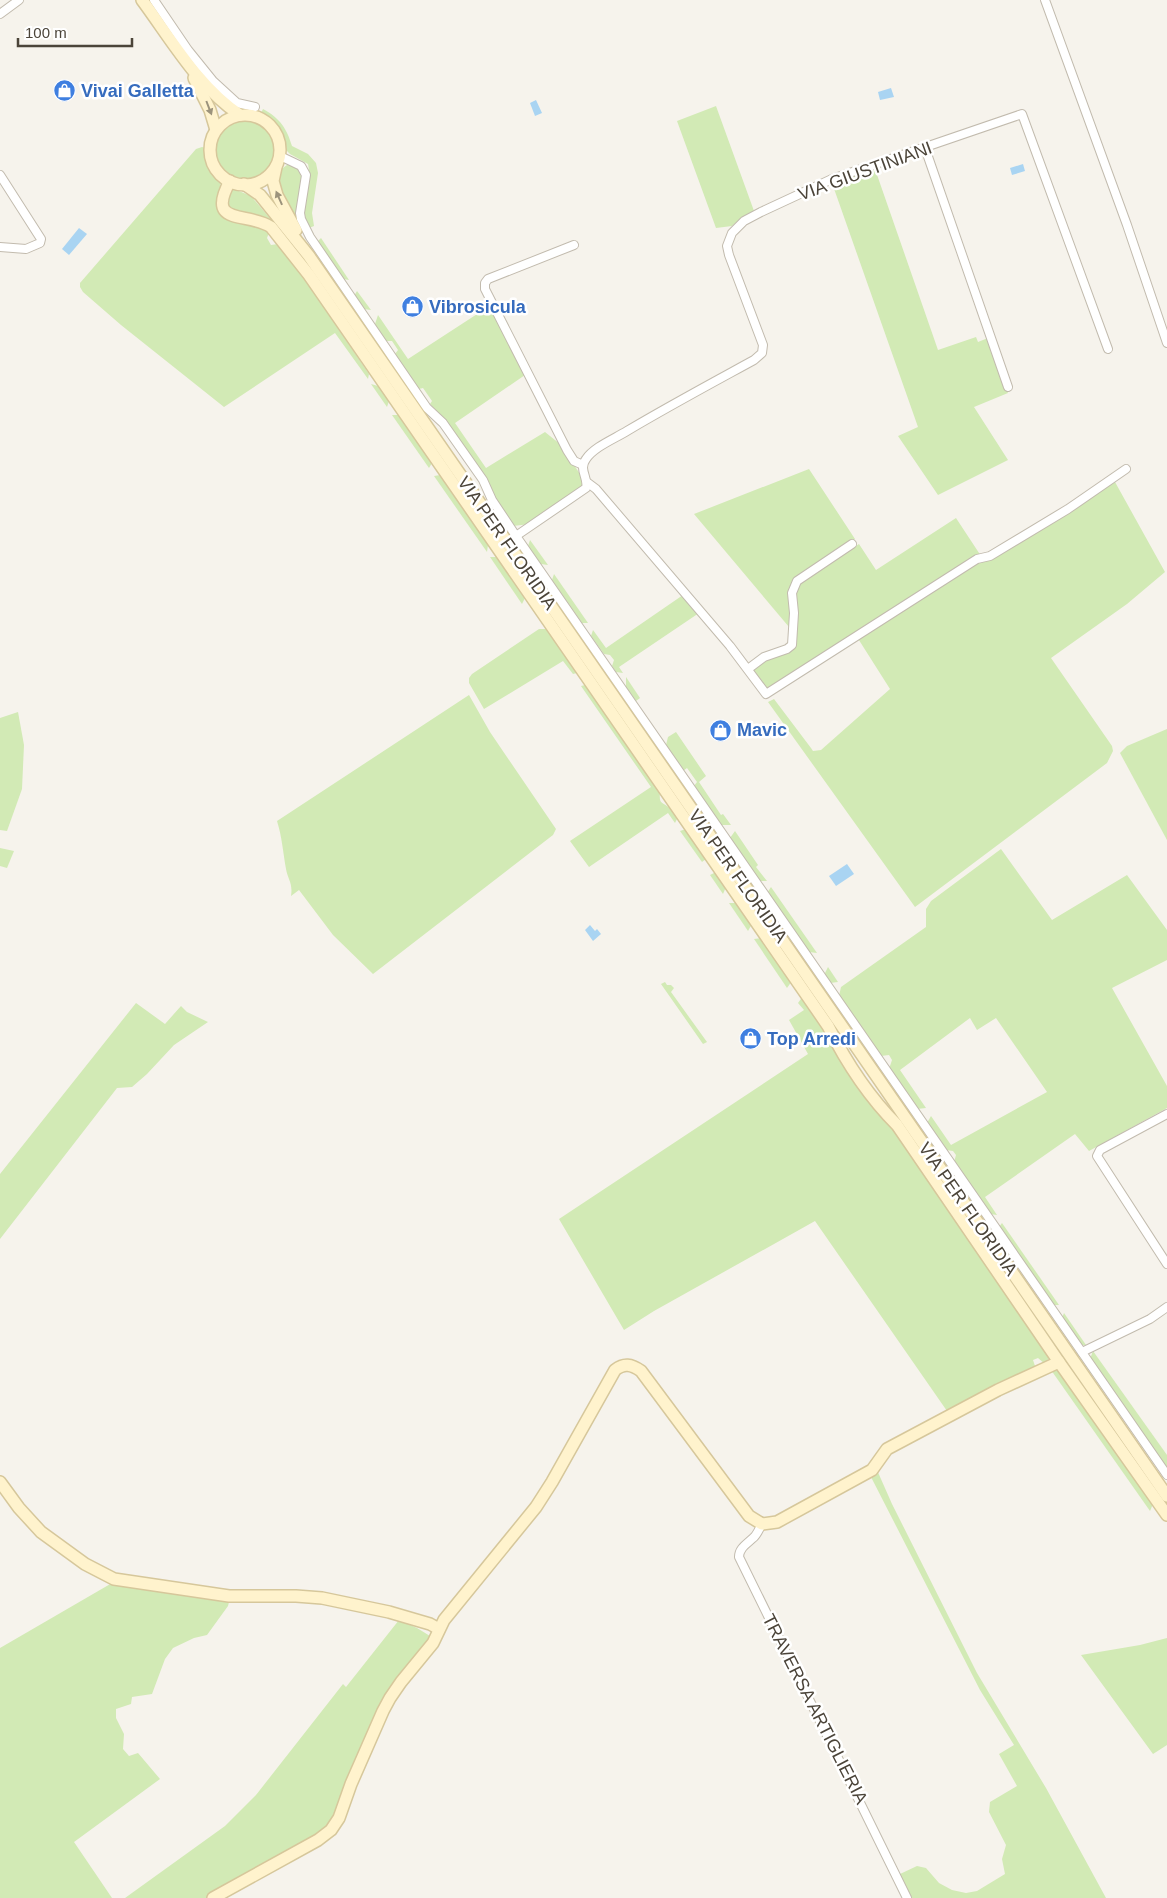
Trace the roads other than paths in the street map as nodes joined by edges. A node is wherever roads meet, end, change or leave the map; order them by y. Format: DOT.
graph roads {
  1 [pos="19,0"];
  2 [pos="1045,0"];
  3 [pos="147,1"];
  4 [pos="0,14"];
  5 [pos="183,57"];
  6 [pos="255,107"];
  7 [pos="240,115"];
  8 [pos="216,130"];
  9 [pos="925,148"];
  10 [pos="278,162"];
  11 [pos="0,176"];
  12 [pos="230,181"];
  13 [pos="244,184"];
  14 [pos="574,245"];
  15 [pos="0,247"];
  16 [pos="309,256"];
  17 [pos="1167,343"];
  18 [pos="1108,350"];
  19 [pos="1008,387"];
  20 [pos="583,464"];
  21 [pos="1126,469"];
  22 [pos="588,483"];
  23 [pos="516,536"];
  24 [pos="852,544"];
  25 [pos="748,669"];
  26 [pos="1167,1114"];
  27 [pos="1167,1264"];
  28 [pos="1167,1307"];
  29 [pos="1082,1352"];
  30 [pos="1059,1362"];
  31 [pos="1167,1476"];
  32 [pos="0,1482"];
  33 [pos="1167,1496"];
  34 [pos="1167,1515"];
  35 [pos="762,1524"];
  36 [pos="439,1629"];
  37 [pos="213,1898"];
  38 [pos="908,1898"];
  1 -- 4 [label="street"];
  2 -- 17 [label="street"];
  3 -- 5 [label="street"];
  3 -- 6 [label="street"];
  5 -- 7 [label="street"];
  5 -- 8 [label="street, one-way"];
  7 -- 8 [label="street"];
  7 -- 10 [label="street"];
  8 -- 12 [label="street"];
  9 -- 18 [label="street, VIA GIUSTINIANI"];
  9 -- 19 [label="street"];
  9 -- 20 [label="street, VIA GIUSTINIANI"];
  10 -- 13 [label="street"];
  16 -- 10 [label="street, one-way"];
  10 -- 23 [label="street"];
  11 -- 15 [label="street"];
  12 -- 13 [label="street"];
  12 -- 30 [label="street"];
  13 -- 16 [label="street"];
  14 -- 20 [label="street"];
  16 -- 33 [label="street, VIA PER FLORIDIA"];
  20 -- 22 [label="street"];
  21 -- 25 [label="street"];
  22 -- 23 [label="street"];
  22 -- 25 [label="street"];
  23 -- 29 [label="street"];
  24 -- 25 [label="street"];
  26 -- 27 [label="street"];
  28 -- 29 [label="street"];
  29 -- 31 [label="street"];
  30 -- 34 [label="street"];
  30 -- 35 [label="street"];
  32 -- 36 [label="street"];
  35 -- 36 [label="street"];
  35 -- 38 [label="street, TRAVERSA ARTIGLIERIA"];
  36 -- 37 [label="street"];
}
